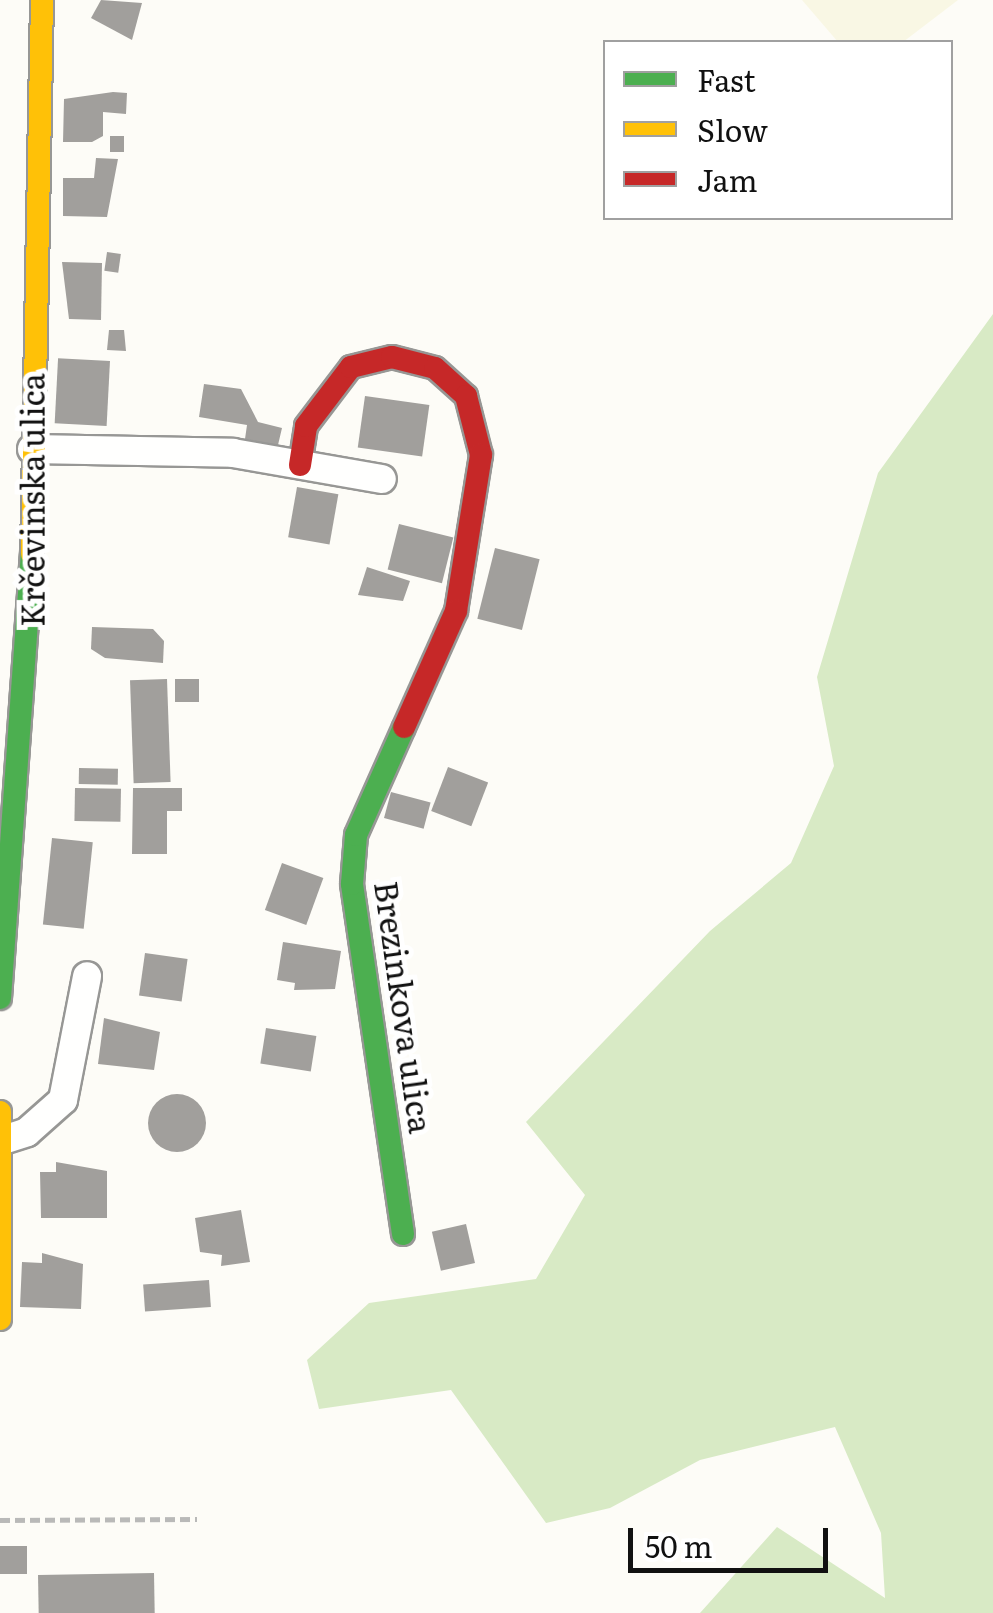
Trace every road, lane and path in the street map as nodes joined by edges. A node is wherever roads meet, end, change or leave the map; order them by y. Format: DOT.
graph roads {
  1 [pos="42,0"];
  2 [pos="32,450"];
  3 [pos="300,465"];
  4 [pos="382,479"];
  5 [pos="87,976"];
  6 [pos="0,998"];
  7 [pos="0,1112"];
  8 [pos="0,1141"];
  9 [pos="404,1234"];
  10 [pos="0,1319"];
  11 [pos="197,1519"];
  12 [pos="0,1520"];
  1 -- 2 [label="street, Krčevinska ulica"];
  2 -- 3 [label="street"];
  2 -- 6 [label="street, Krčevinska ulica"];
  3 -- 4 [label="street"];
  3 -- 9 [label="street, Brezinkova ulica"];
  5 -- 8 [label="street"];
  7 -- 8 [label="street"];
  8 -- 10 [label="street"];
  11 -- 12 [label="path"];
}
